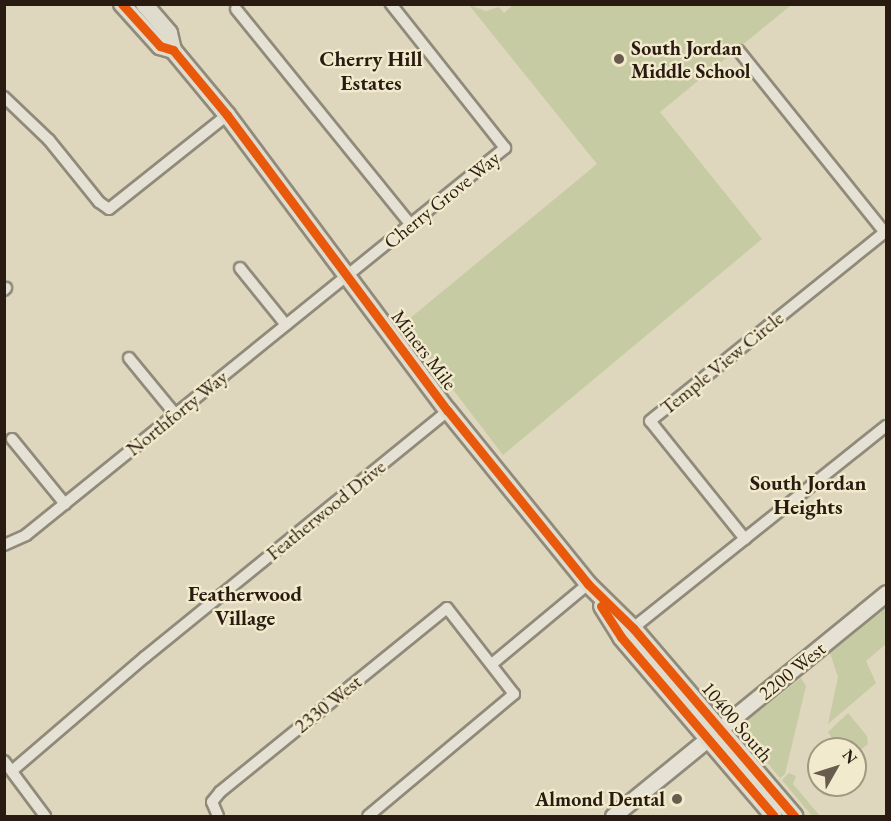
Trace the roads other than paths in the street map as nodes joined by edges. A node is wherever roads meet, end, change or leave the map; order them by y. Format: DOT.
graph roads {
  1 [pos="122,4"];
  2 [pos="144,4"];
  3 [pos="391,4"];
  4 [pos="236,9"];
  5 [pos="173,50"];
  6 [pos="739,51"];
  7 [pos="4,97"];
  8 [pos="227,114"];
  9 [pos="411,225"];
  10 [pos="886,233"];
  11 [pos="240,268"];
  12 [pos="348,276"];
  13 [pos="286,325"];
  14 [pos="129,358"];
  15 [pos="448,411"];
  16 [pos="175,414"];
  17 [pos="886,426"];
  18 [pos="12,439"];
  19 [pos="65,504"];
  20 [pos="745,539"];
  21 [pos="4,545"];
  22 [pos="588,584"];
  23 [pos="886,593"];
  24 [pos="633,628"];
  25 [pos="654,663"];
  26 [pos="492,664"];
  27 [pos="714,734"];
  28 [pos="4,761"];
  29 [pos="13,770"];
  30 [pos="785,814"];
  31 [pos="45,816"];
  32 [pos="218,816"];
  33 [pos="368,816"];
  34 [pos="613,816"];
  1 -- 5 [label="main road"];
  2 -- 5 [label="main road"];
  3 -- 9 [label="street, Cherry Grove Way"];
  4 -- 9 [label="street"];
  5 -- 8 [label="main road, Miners Mile"];
  6 -- 10 [label="street"];
  7 -- 8 [label="street"];
  8 -- 12 [label="main road, Miners Mile"];
  9 -- 12 [label="street, Cherry Grove Way"];
  10 -- 20 [label="street, Temple View Circle"];
  11 -- 13 [label="street"];
  12 -- 13 [label="street, Northforty Way"];
  12 -- 15 [label="main road, Miners Mile"];
  13 -- 16 [label="street, Northforty Way"];
  14 -- 16 [label="street"];
  15 -- 22 [label="main road, Miners Mile"];
  15 -- 29 [label="street, Featherwood Drive"];
  16 -- 19 [label="street, Northforty Way"];
  17 -- 20 [label="street"];
  18 -- 19 [label="street"];
  19 -- 21 [label="street, Northforty Way"];
  20 -- 24 [label="street"];
  22 -- 24 [label="main road, Miners Mile"];
  22 -- 25 [label="main road"];
  22 -- 26 [label="street"];
  23 -- 27 [label="street, 2200 West"];
  24 -- 25 [label="main road, Miners Mile"];
  25 -- 27 [label="main road, 10400 South"];
  26 -- 32 [label="street, 2330 West"];
  26 -- 33 [label="street"];
  27 -- 30 [label="main road, 10400 South"];
  27 -- 34 [label="street, 2200 West"];
  28 -- 29 [label="street"];
  29 -- 31 [label="street"];
}
